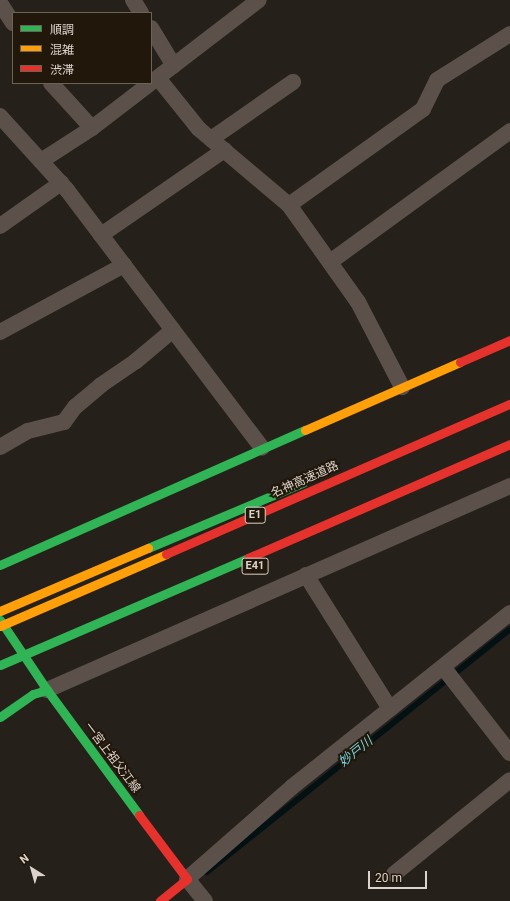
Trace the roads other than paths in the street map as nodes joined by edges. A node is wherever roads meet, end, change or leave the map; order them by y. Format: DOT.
graph roads {
  1 [pos="133,0"];
  2 [pos="259,0"];
  3 [pos="0,3"];
  4 [pos="141,12"];
  5 [pos="12,21"];
  6 [pos="152,30"];
  7 [pos="510,34"];
  8 [pos="174,66"];
  9 [pos="158,78"];
  10 [pos="293,82"];
  11 [pos="152,83"];
  12 [pos="52,84"];
  13 [pos="150,84"];
  14 [pos="0,116"];
  15 [pos="92,128"];
  16 [pos="510,131"];
  17 [pos="211,139"];
  18 [pos="224,150"];
  19 [pos="41,161"];
  20 [pos="61,183"];
  21 [pos="289,205"];
  22 [pos="0,226"];
  23 [pos="101,235"];
  24 [pos="330,262"];
  25 [pos="124,265"];
  26 [pos="173,330"];
  27 [pos="0,332"];
  28 [pos="510,340"];
  29 [pos="402,387"];
  30 [pos="510,398"];
  31 [pos="510,404"];
  32 [pos="510,444"];
  33 [pos="0,447"];
  34 [pos="262,448"];
  35 [pos="341,467"];
  36 [pos="312,479"];
  37 [pos="510,486"];
  38 [pos="0,565"];
  39 [pos="306,575"];
  40 [pos="0,611"];
  41 [pos="510,613"];
  42 [pos="0,620"];
  43 [pos="0,626"];
  44 [pos="117,626"];
  45 [pos="0,665"];
  46 [pos="448,674"];
  47 [pos="0,676"];
  48 [pos="47,690"];
  49 [pos="390,709"];
  50 [pos="0,717"];
  51 [pos="510,752"];
  52 [pos="510,780"];
  53 [pos="394,874"];
  54 [pos="188,879"];
  55 [pos="160,901"];
  56 [pos="205,901"];
  1 -- 4 [label="street"];
  2 -- 8 [label="street"];
  3 -- 5 [label="street"];
  6 -- 8 [label="street"];
  7 -- 21 [label="street"];
  8 -- 9 [label="street"];
  9 -- 11 [label="street"];
  9 -- 17 [label="street"];
  10 -- 17 [label="street"];
  12 -- 15 [label="street"];
  13 -- 15 [label="street"];
  14 -- 19 [label="street"];
  15 -- 19 [label="street"];
  16 -- 24 [label="street"];
  17 -- 18 [label="street"];
  18 -- 21 [label="street"];
  18 -- 23 [label="street"];
  19 -- 20 [label="street"];
  20 -- 22 [label="street"];
  20 -- 23 [label="street"];
  21 -- 24 [label="street"];
  23 -- 25 [label="street"];
  24 -- 29 [label="street"];
  25 -- 26 [label="street"];
  25 -- 27 [label="street"];
  26 -- 33 [label="street"];
  26 -- 34 [label="street"];
  28 -- 29 [label="main road"];
  29 -- 34 [label="main road"];
  30 -- 35 [label="main road"];
  31 -- 43 [label="main road, 名神高速道路 / E1, bridge"];
  32 -- 45 [label="main road, bridge"];
  34 -- 38 [label="main road"];
  36 -- 40 [label="main road"];
  37 -- 39 [label="street"];
  39 -- 48 [label="street"];
  39 -- 49 [label="street"];
  41 -- 46 [label="street"];
  42 -- 48 [label="main road, 一宮上祖父江線"];
  44 -- 47 [label="main road"];
  46 -- 49 [label="street"];
  46 -- 51 [label="street"];
  48 -- 50 [label="main road"];
  48 -- 54 [label="main road, 一宮上祖父江線"];
  49 -- 54 [label="street"];
  52 -- 53 [label="street"];
  54 -- 55 [label="main road"];
  54 -- 56 [label="street"];
}
